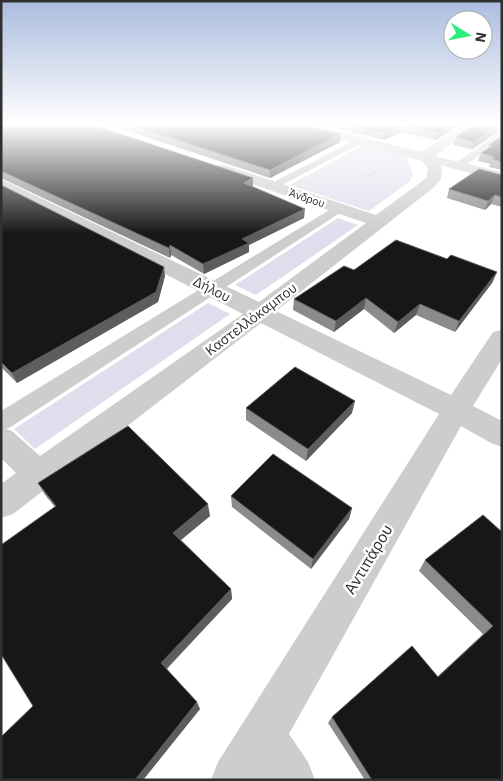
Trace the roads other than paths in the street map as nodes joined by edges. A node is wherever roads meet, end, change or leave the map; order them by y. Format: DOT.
graph roads {
  1 [pos="318,161"];
  2 [pos="428,161"];
  3 [pos="436,161"];
  4 [pos="447,161"];
  5 [pos="206,163"];
  6 [pos="440,165"];
  7 [pos="475,170"];
  8 [pos="502,177"];
  9 [pos="1,184"];
  10 [pos="272,186"];
  11 [pos="339,208"];
  12 [pos="380,222"];
  13 [pos="211,289"];
  14 [pos="259,313"];
  15 [pos="502,338"];
  16 [pos="456,410"];
  17 [pos="1,422"];
  18 [pos="502,436"];
  19 [pos="1,438"];
  20 [pos="39,475"];
  21 [pos="1,503"];
  22 [pos="263,736"];
  23 [pos="236,780"];
  24 [pos="290,780"];
  1 -- 10 [label="lane"];
  2 -- 6 [label="street"];
  3 -- 6 [label="street, Καστελλόκαμπου"];
  4 -- 6 [label="lane"];
  5 -- 10 [label="street, Άνδρου"];
  6 -- 7 [label="street"];
  6 -- 7 [label="street"];
  6 -- 12 [label="street, Καστελλόκαμπου"];
  7 -- 8 [label="street"];
  9 -- 13 [label="street, Δήλου"];
  10 -- 11 [label="street, Άνδρου"];
  11 -- 12 [label="street, Άνδρου"];
  11 -- 13 [label="lane"];
  12 -- 14 [label="street, Καστελλόκαμπου"];
  13 -- 14 [label="street, Δήλου"];
  13 -- 17 [label="lane"];
  14 -- 16 [label="street, Δήλου"];
  14 -- 20 [label="street, Καστελλόκαμπου"];
  15 -- 16 [label="street, Αντιπάρου"];
  16 -- 18 [label="street, Δήλου"];
  16 -- 22 [label="street, Αντιπάρου"];
  19 -- 20 [label="street"];
  20 -- 21 [label="street, Καστελλόκαμπου"];
  22 -- 23 [label="street, Αντιπάρου"];
  22 -- 24 [label="street"];
}
